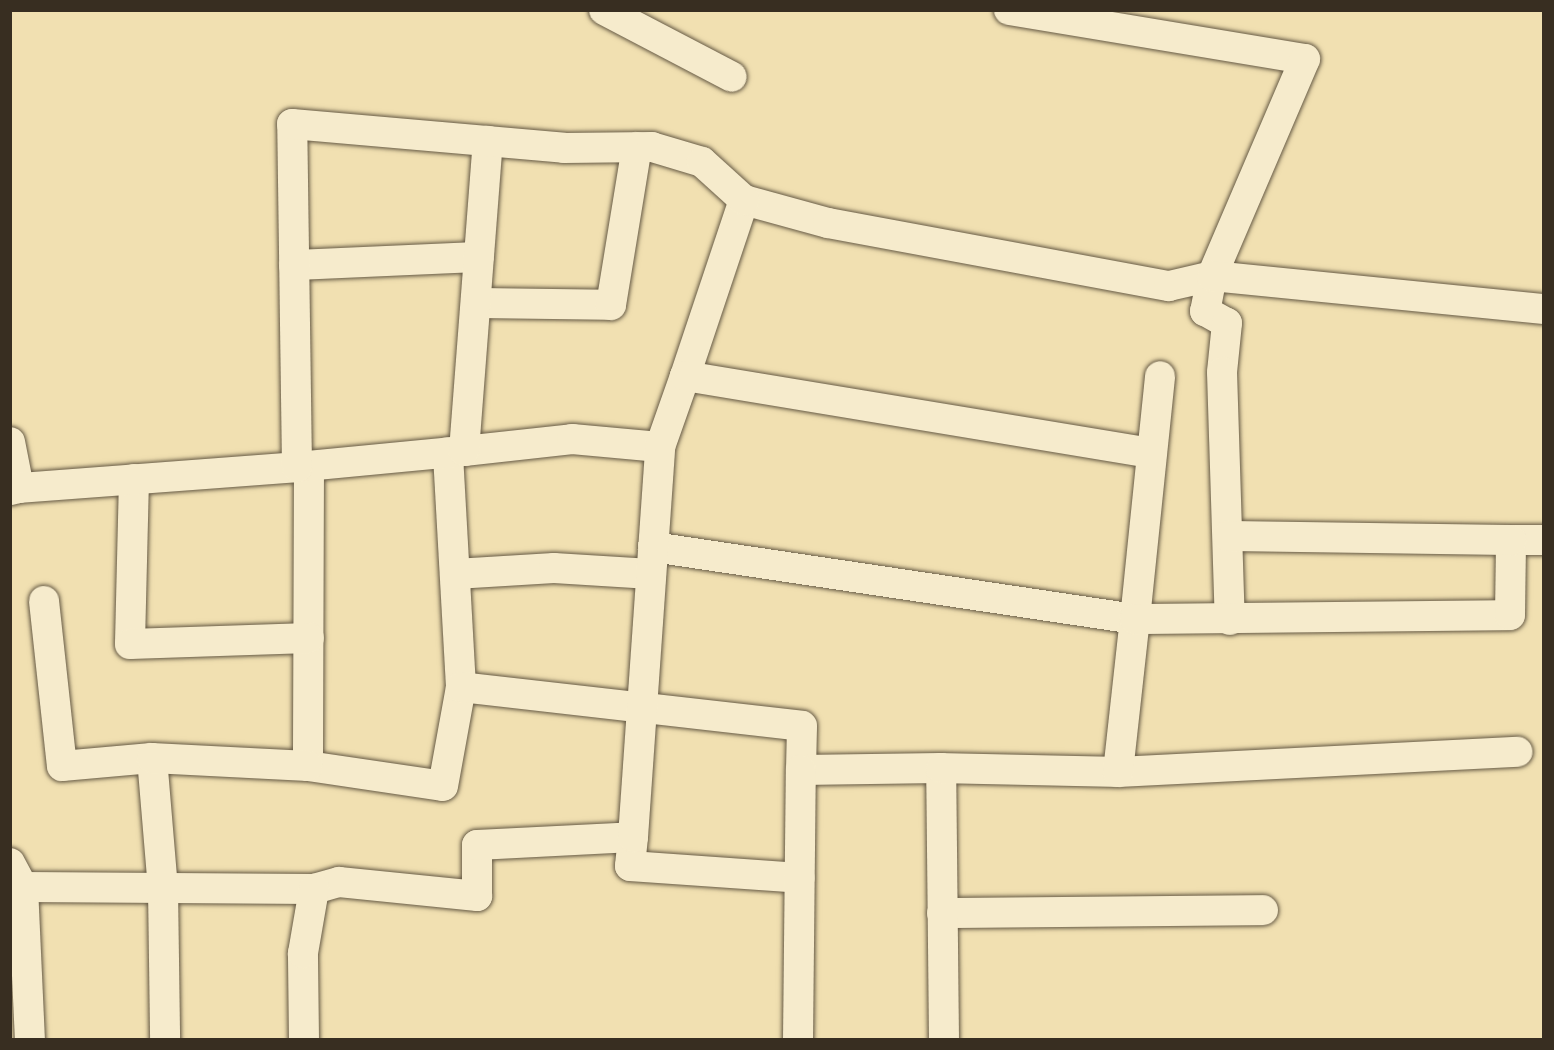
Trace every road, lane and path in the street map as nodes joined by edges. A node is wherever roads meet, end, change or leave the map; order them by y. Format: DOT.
graph roads {
  1 [pos="604,10"];
  2 [pos="1009,10"];
  3 [pos="732,77"];
  4 [pos="488,141"];
  5 [pos="637,147"];
  6 [pos="744,200"];
  7 [pos="479,257"];
  8 [pos="294,265"];
  9 [pos="1212,276"];
  10 [pos="476,303"];
  11 [pos="1544,309"];
  12 [pos="684,376"];
  13 [pos="1160,376"];
  14 [pos="10,442"];
  15 [pos="660,447"];
  16 [pos="456,452"];
  17 [pos="1152,453"];
  18 [pos="303,466"];
  19 [pos="135,479"];
  20 [pos="15,489"];
  21 [pos="1228,536"];
  22 [pos="1511,540"];
  23 [pos="1544,540"];
  24 [pos="652,561"];
  25 [pos="454,574"];
  26 [pos="44,601"];
  27 [pos="1135,619"];
  28 [pos="1230,620"];
  29 [pos="309,638"];
  30 [pos="461,687"];
  31 [pos="642,708"];
  32 [pos="1517,752"];
  33 [pos="152,758"];
  34 [pos="308,766"];
  35 [pos="941,768"];
  36 [pos="801,770"];
  37 [pos="1118,772"];
  38 [pos="633,837"];
  39 [pos="17,875"];
  40 [pos="800,878"];
  41 [pos="164,888"];
  42 [pos="314,889"];
  43 [pos="1263,910"];
  44 [pos="942,913"];
  45 [pos="30,1040"];
  46 [pos="165,1040"];
  47 [pos="304,1040"];
  48 [pos="798,1040"];
  49 [pos="944,1040"];
  1 -- 3 [label="street"];
  2 -- 9 [label="street"];
  4 -- 5 [label="street"];
  4 -- 7 [label="street"];
  4 -- 8 [label="street"];
  5 -- 6 [label="street"];
  5 -- 10 [label="street"];
  6 -- 9 [label="street"];
  6 -- 12 [label="street"];
  7 -- 8 [label="street"];
  7 -- 10 [label="street"];
  8 -- 18 [label="street"];
  9 -- 11 [label="street"];
  9 -- 21 [label="street"];
  10 -- 16 [label="street"];
  12 -- 15 [label="street"];
  12 -- 17 [label="street"];
  13 -- 17 [label="street"];
  14 -- 20 [label="street"];
  15 -- 16 [label="street"];
  15 -- 24 [label="street"];
  16 -- 18 [label="street"];
  16 -- 25 [label="street"];
  17 -- 27 [label="street"];
  18 -- 19 [label="street"];
  18 -- 29 [label="street"];
  19 -- 20 [label="street"];
  19 -- 29 [label="street"];
  21 -- 22 [label="street"];
  21 -- 28 [label="street"];
  22 -- 23 [label="street"];
  22 -- 28 [label="street"];
  24 -- 25 [label="street"];
  24 -- 27 [label="street"];
  24 -- 31 [label="street"];
  25 -- 30 [label="street"];
  26 -- 33 [label="street"];
  27 -- 28 [label="street"];
  27 -- 37 [label="street"];
  29 -- 34 [label="street"];
  30 -- 31 [label="street"];
  30 -- 34 [label="street"];
  31 -- 36 [label="street"];
  31 -- 38 [label="street"];
  32 -- 37 [label="street"];
  33 -- 34 [label="street"];
  33 -- 41 [label="street"];
  35 -- 36 [label="street"];
  35 -- 37 [label="street"];
  35 -- 44 [label="street"];
  36 -- 40 [label="street"];
  38 -- 40 [label="street"];
  38 -- 42 [label="street"];
  39 -- 41 [label="street"];
  39 -- 45 [label="street"];
  40 -- 48 [label="street"];
  41 -- 42 [label="street"];
  41 -- 46 [label="street"];
  42 -- 47 [label="street"];
  43 -- 44 [label="street"];
  44 -- 49 [label="street"];
}
